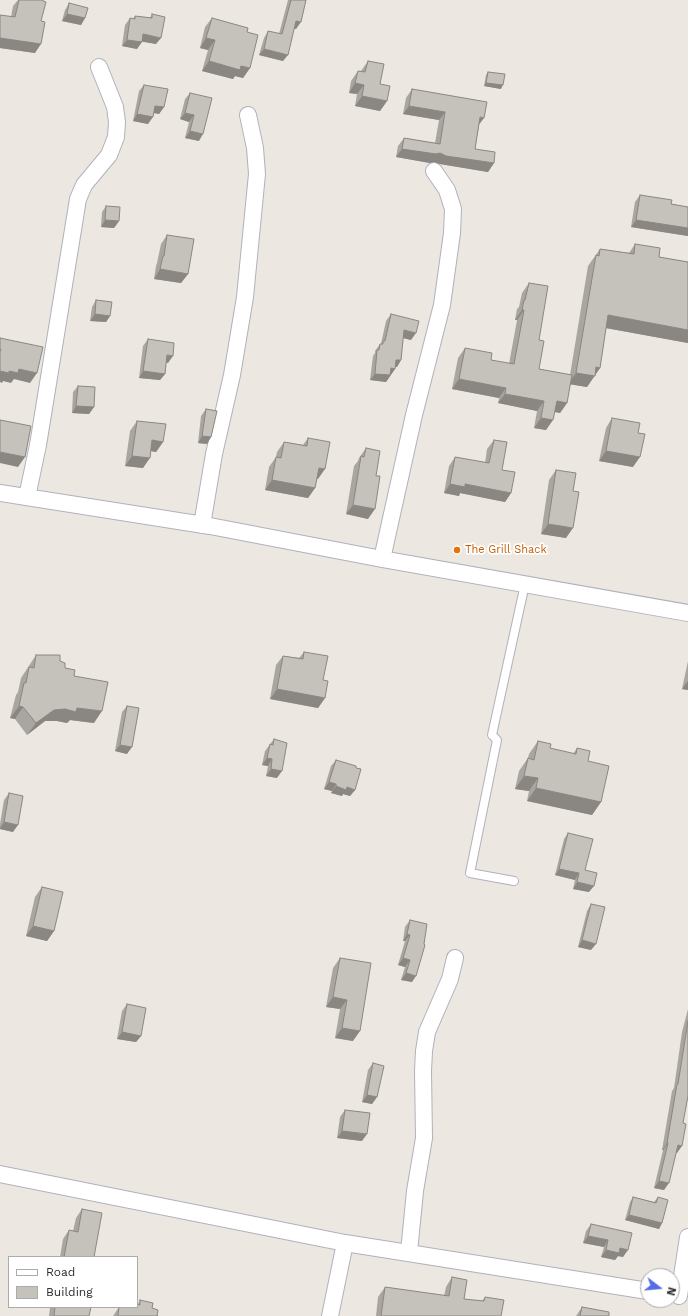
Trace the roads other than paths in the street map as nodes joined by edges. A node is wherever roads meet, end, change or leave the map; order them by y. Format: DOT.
graph roads {
  1 [pos="99,68"];
  2 [pos="248,115"];
  3 [pos="434,171"];
  4 [pos="0,493"];
  5 [pos="27,497"];
  6 [pos="202,525"];
  7 [pos="382,559"];
  8 [pos="525,584"];
  9 [pos="688,613"];
  10 [pos="514,882"];
  11 [pos="455,958"];
  12 [pos="0,1174"];
  13 [pos="688,1237"];
  14 [pos="345,1243"];
  15 [pos="409,1252"];
  16 [pos="640,1290"];
  17 [pos="680,1296"];
  18 [pos="330,1316"];
  1 -- 5 [label="street"];
  2 -- 6 [label="street"];
  3 -- 7 [label="street"];
  4 -- 5 [label="street"];
  5 -- 6 [label="street"];
  6 -- 7 [label="street"];
  7 -- 8 [label="street"];
  8 -- 9 [label="street"];
  8 -- 10 [label="lane"];
  11 -- 15 [label="street"];
  12 -- 14 [label="street"];
  13 -- 17 [label="street"];
  14 -- 15 [label="street"];
  14 -- 18 [label="street"];
  15 -- 16 [label="street"];
}
